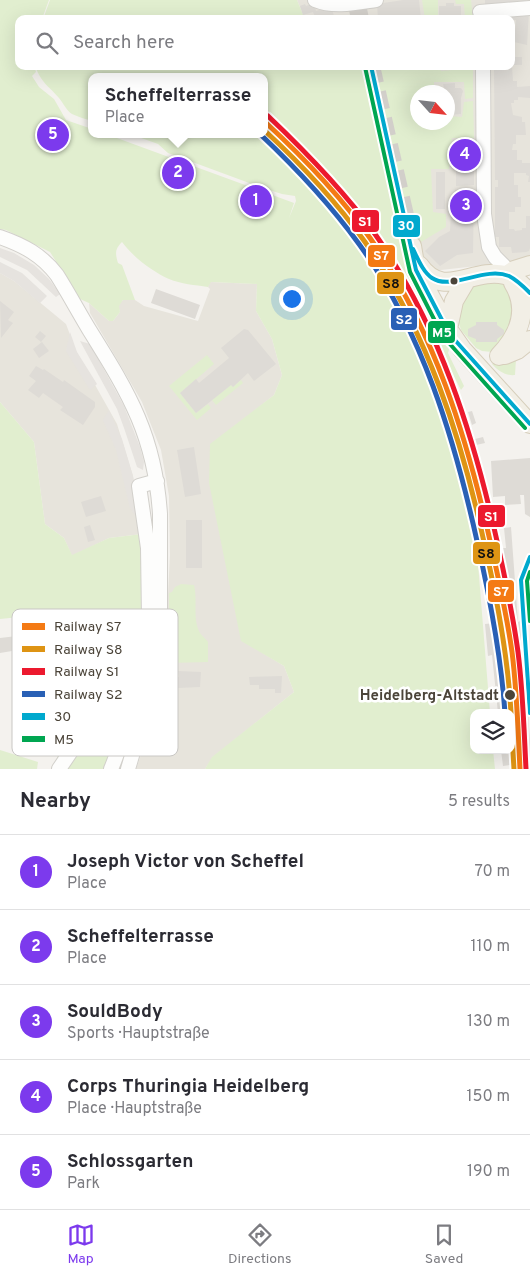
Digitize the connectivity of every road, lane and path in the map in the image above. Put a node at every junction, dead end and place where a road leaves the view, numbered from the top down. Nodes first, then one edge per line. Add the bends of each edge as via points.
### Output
1 (315, 0) edge
2 (376, 0) edge
3 (530, 8) edge
4 (480, 10) edge
5 (483, 70) edge
6 (0, 237) edge
7 (530, 265) edge
8 (507, 275) junction
9 (467, 279) junction
10 (530, 293) edge
11 (448, 329) junction
12 (530, 340) edge
13 (466, 353) junction
14 (499, 356) junction
15 (530, 424) edge
16 (157, 482) junction
17 (149, 609) edge
18 (160, 609) edge
19 (68, 756) edge
20 (116, 756) edge
21 (132, 756) edge
22 (59, 769) edge
23 (111, 769) edge
24 (128, 769) edge

1 - 2 street via 326,4
3 - 4 street
5 - 8 street via 484,214 491,250
6 - 16 street via 39,256 63,284 132,403 148,442
7 - 8 main road
8 - 9 main road via 485,274
8 - 10 main road
8 - 14 main road via 518,289 524,315 518,334
9 - 11 main road via 454,302
9 - 11 main road via 443,282 432,279 420,265 412,246 416,270
11 - 13 main road
12 - 14 main road via 517,350
13 - 14 main road via 487,358
13 - 15 main road
16 - 17 street via 139,486 148,548
16 - 18 street
19 - 22 street
20 - 23 street
21 - 24 street

